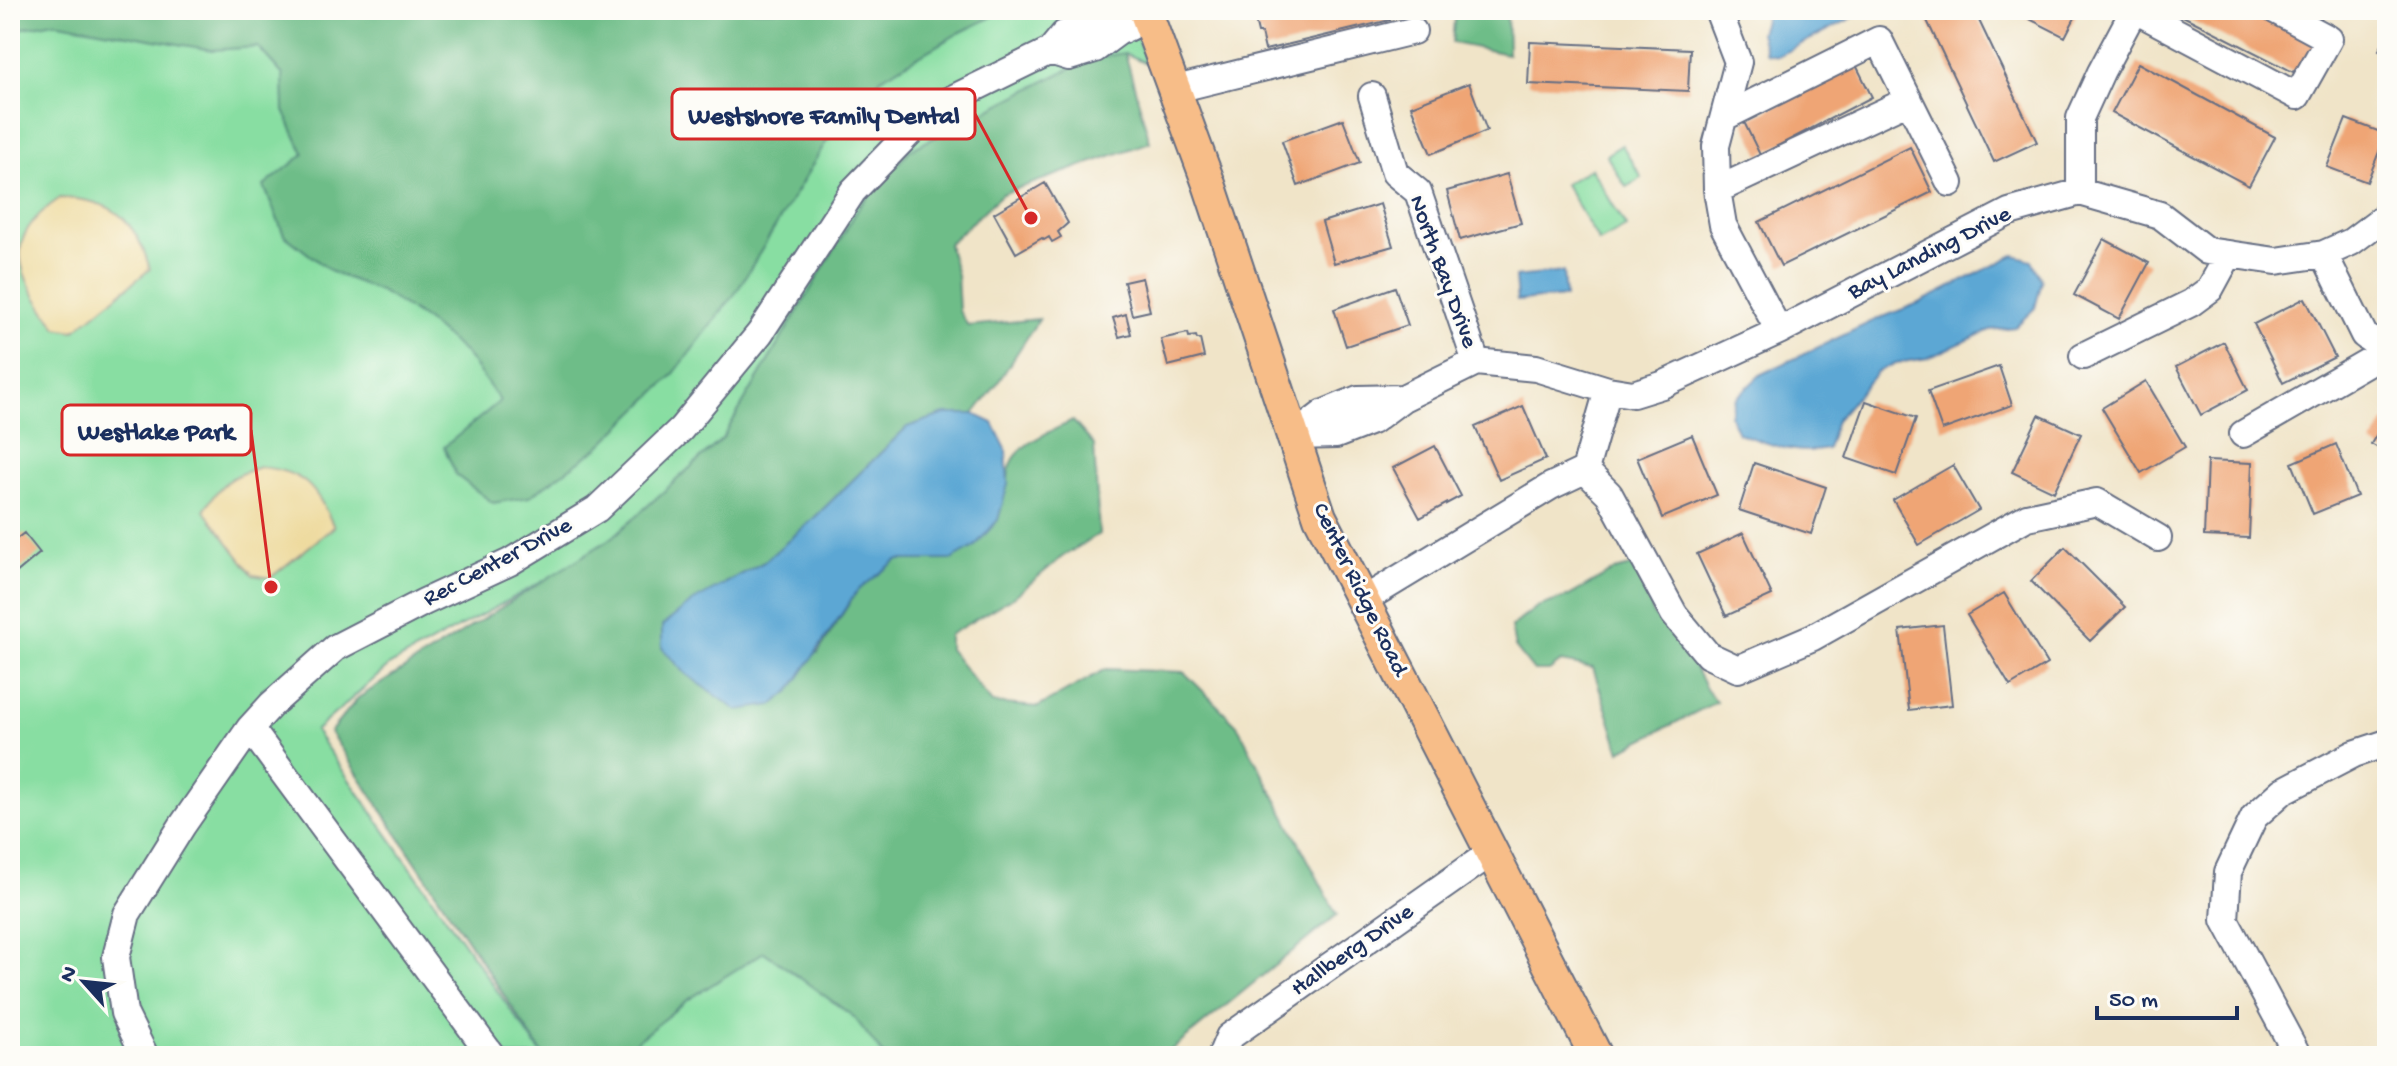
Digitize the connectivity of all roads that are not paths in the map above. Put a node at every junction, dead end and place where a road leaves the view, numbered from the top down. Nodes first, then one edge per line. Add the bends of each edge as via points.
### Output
1 (1718, 10) edge
2 (2134, 10) edge
3 (2275, 10) edge
4 (1147, 15) edge
5 (1413, 31) dead end
6 (1172, 90) junction
7 (1372, 96) dead end
8 (1909, 100) junction
9 (1724, 117) junction
10 (1950, 183) dead end
11 (1717, 190) junction
12 (2080, 192) junction
13 (2387, 215) edge
14 (2229, 254) junction
15 (2324, 254) junction
16 (1779, 331) junction
17 (2386, 352) edge
18 (2083, 356) dead end
19 (1476, 362) junction
20 (1608, 390) junction
21 (2243, 434) dead end
22 (1294, 436) junction
23 (1585, 470) junction
24 (2158, 538) dead end
25 (1362, 601) junction
26 (250, 728) junction
27 (2387, 743) edge
28 (1492, 852) junction
29 (145, 1056) edge
30 (492, 1056) edge
31 (1221, 1056) edge
32 (1596, 1056) edge
33 (2298, 1056) edge

1 - 9 street via 1738,62
2 - 3 street via 2297,96 2329,39
2 - 12 street via 2080,118
4 - 6 main road, Center Ridge Road
4 - 26 street, Rec Center Drive via 1095,49 1069,57 1050,51 950,100 912,130 853,191 760,333 681,429 597,509 510,562 335,648
5 - 6 street
6 - 22 main road, Center Ridge Road
7 - 19 street, North Bay Drive via 1395,173 1418,192
8 - 9 street via 1879,40
8 - 10 street
8 - 11 street
9 - 11 street via 1716,146
11 - 16 street via 1723,225
12 - 14 street via 2160,215 2207,251
12 - 16 street, Bay Landing Drive via 2009,212
13 - 15 street via 2351,242
14 - 15 street via 2276,261
14 - 18 street via 2210,289 2191,303
15 - 17 street via 2364,335
16 - 20 street, Bay Landing Drive via 1662,385 1633,394
17 - 21 street
19 - 20 street, Bay Landing Drive via 1536,368
19 - 22 street via 1403,398 1358,399 1324,413
20 - 23 street
22 - 25 main road, Center Ridge Road via 1320,517
23 - 24 street via 1609,494 1674,614 1708,655 1738,669 1813,637 2027,517 2097,502
23 - 25 street
25 - 28 main road, Center Ridge Road
26 - 29 street, Rec Center Drive via 127,914 116,957 124,1013
26 - 30 street
27 - 33 street via 2283,791 2254,817 2228,872 2225,920
28 - 31 street, Hallberg Drive via 1229,1037
28 - 32 main road, Center Ridge Road

